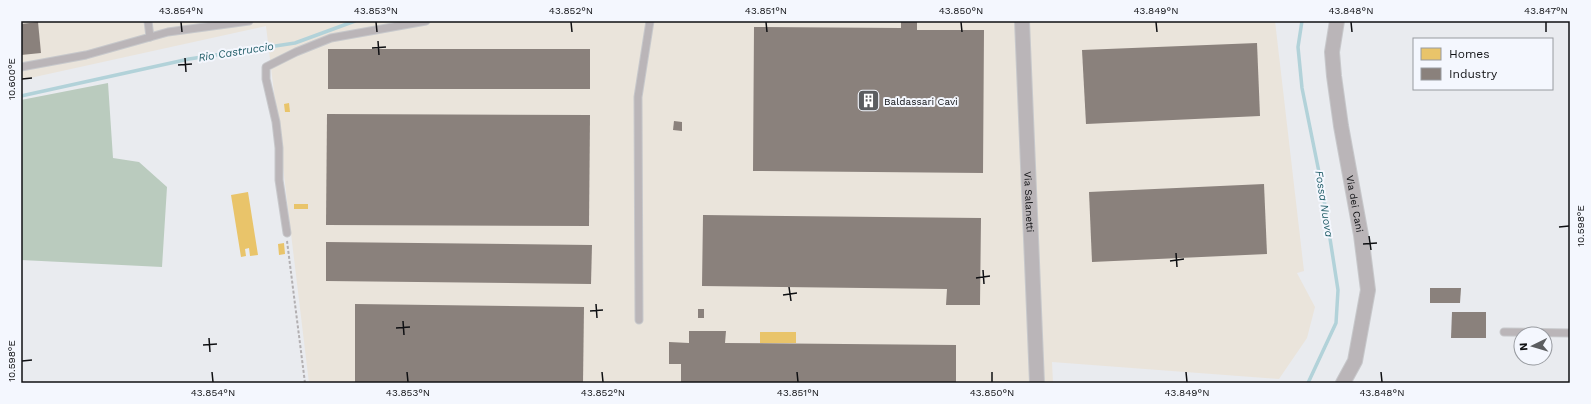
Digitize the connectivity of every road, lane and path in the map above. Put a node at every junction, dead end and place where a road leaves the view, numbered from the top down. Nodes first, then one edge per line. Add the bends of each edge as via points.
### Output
1 (148, 21) edge
2 (249, 21) edge
3 (426, 21) edge
4 (650, 21) edge
5 (1022, 21) edge
6 (1337, 21) edge
7 (150, 37) junction
8 (21, 67) edge
9 (286, 234) joint
10 (639, 320) dead end
11 (1504, 332) dead end
12 (1570, 333) edge
13 (305, 383) edge
14 (1036, 383) edge
15 (1344, 383) edge

1 - 7 lane
2 - 7 lane via 168,32
3 - 9 lane via 331,38 266,67 266,79 276,122 279,180
4 - 10 lane via 638,97
5 - 14 street, Via Salanetti
6 - 15 street, Via dei Cani via 1332,52 1334,76 1368,290 1355,361
7 - 8 lane via 86,55
9 - 13 path
11 - 12 lane

